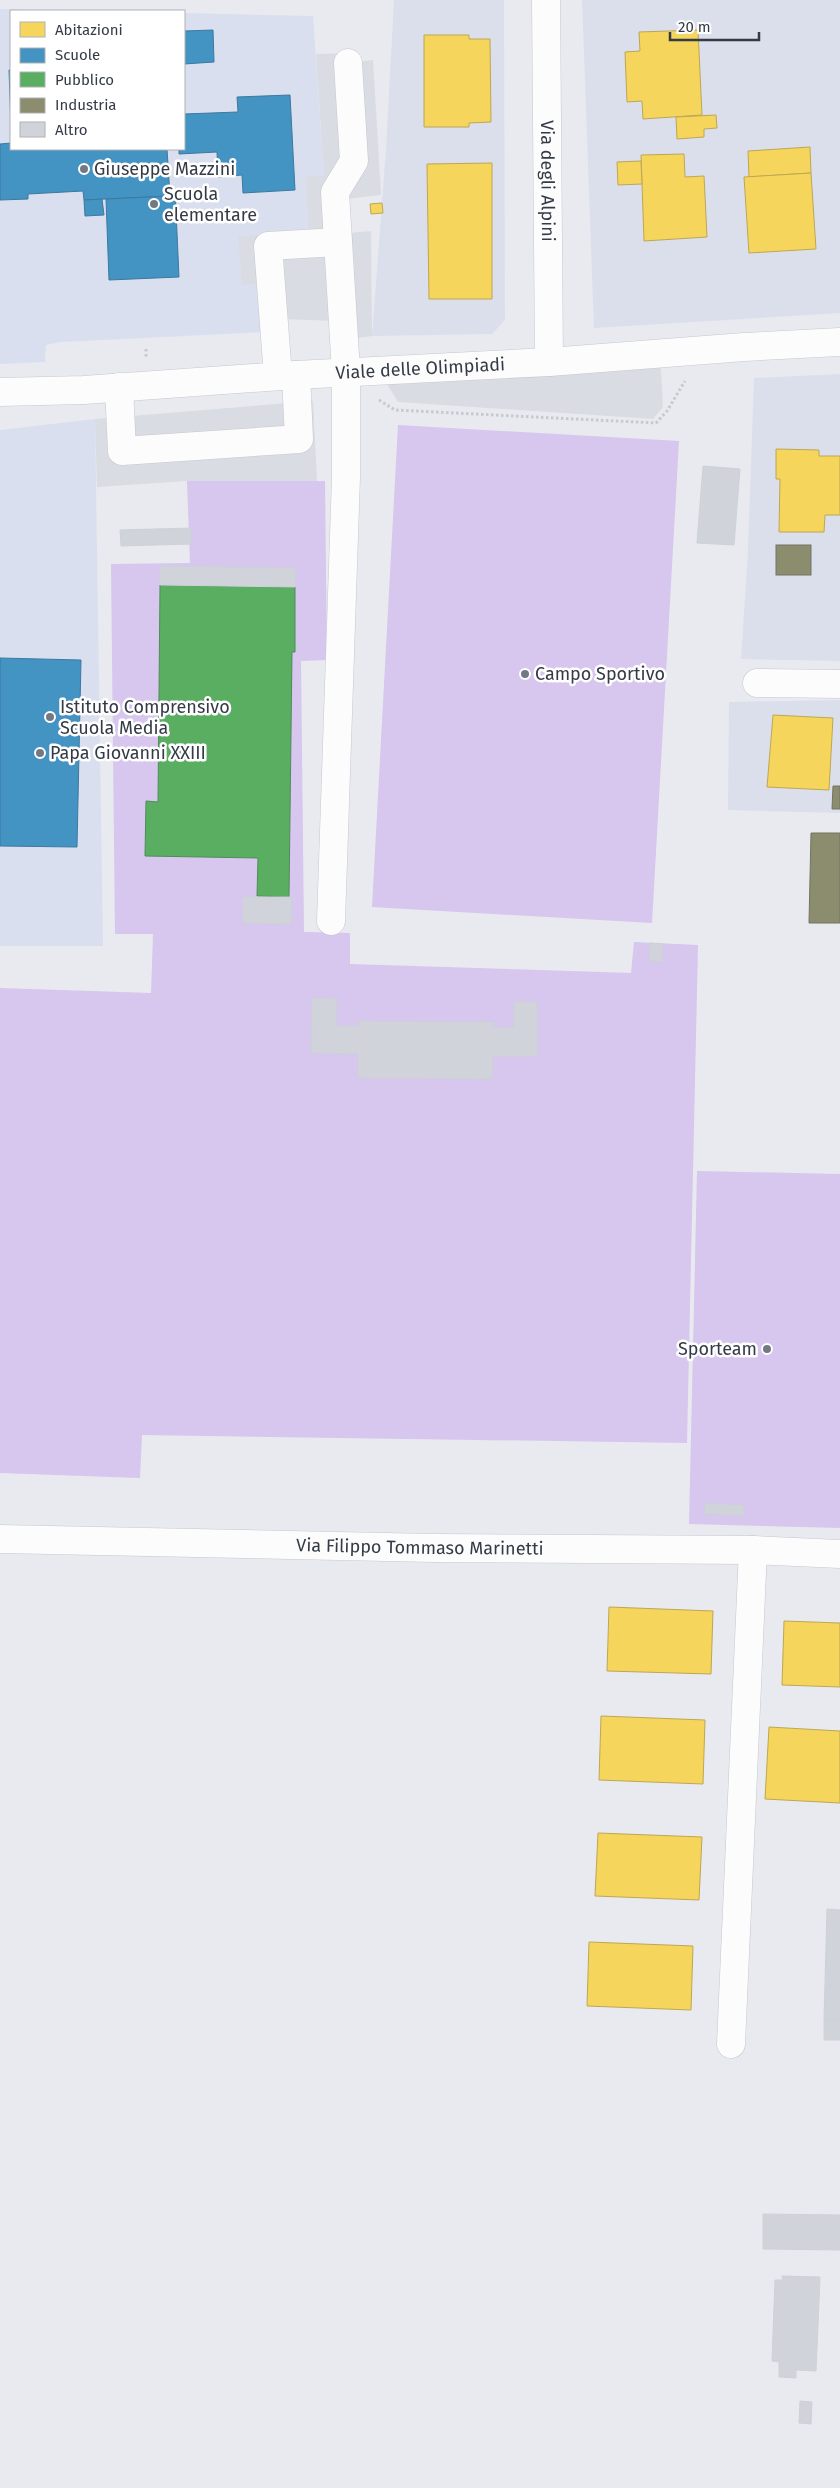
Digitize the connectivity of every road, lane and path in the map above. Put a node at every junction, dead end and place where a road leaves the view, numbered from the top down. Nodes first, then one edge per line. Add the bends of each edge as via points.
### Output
1 (546, 0) edge
2 (348, 63) dead end
3 (338, 242) junction
4 (840, 342) edge
5 (549, 362) junction
6 (346, 372) junction
7 (287, 376) junction
8 (692, 377) dead end
9 (119, 387) junction
10 (0, 392) edge
11 (374, 396) dead end
12 (757, 683) dead end
13 (840, 684) edge
14 (330, 921) dead end
15 (0, 1539) edge
16 (753, 1550) junction
17 (840, 1554) edge
18 (731, 2044) dead end

1 - 5 street, Via degli Alpini
2 - 3 street via 354,161 335,192
3 - 6 street
3 - 7 street via 268,246
4 - 5 street, Viale delle Olimpiadi
5 - 6 street, Viale delle Olimpiadi
6 - 7 street, Viale delle Olimpiadi
6 - 14 street
7 - 9 street, Viale delle Olimpiadi
7 - 9 street via 299,439 122,451
8 - 11 path via 686,379 656,423 395,410
9 - 10 street, Viale delle Olimpiadi
12 - 13 street
15 - 16 street, Via Filippo Tommaso Marinetti via 434,1548
16 - 17 street, Via Filippo Tommaso Marinetti
16 - 18 street

